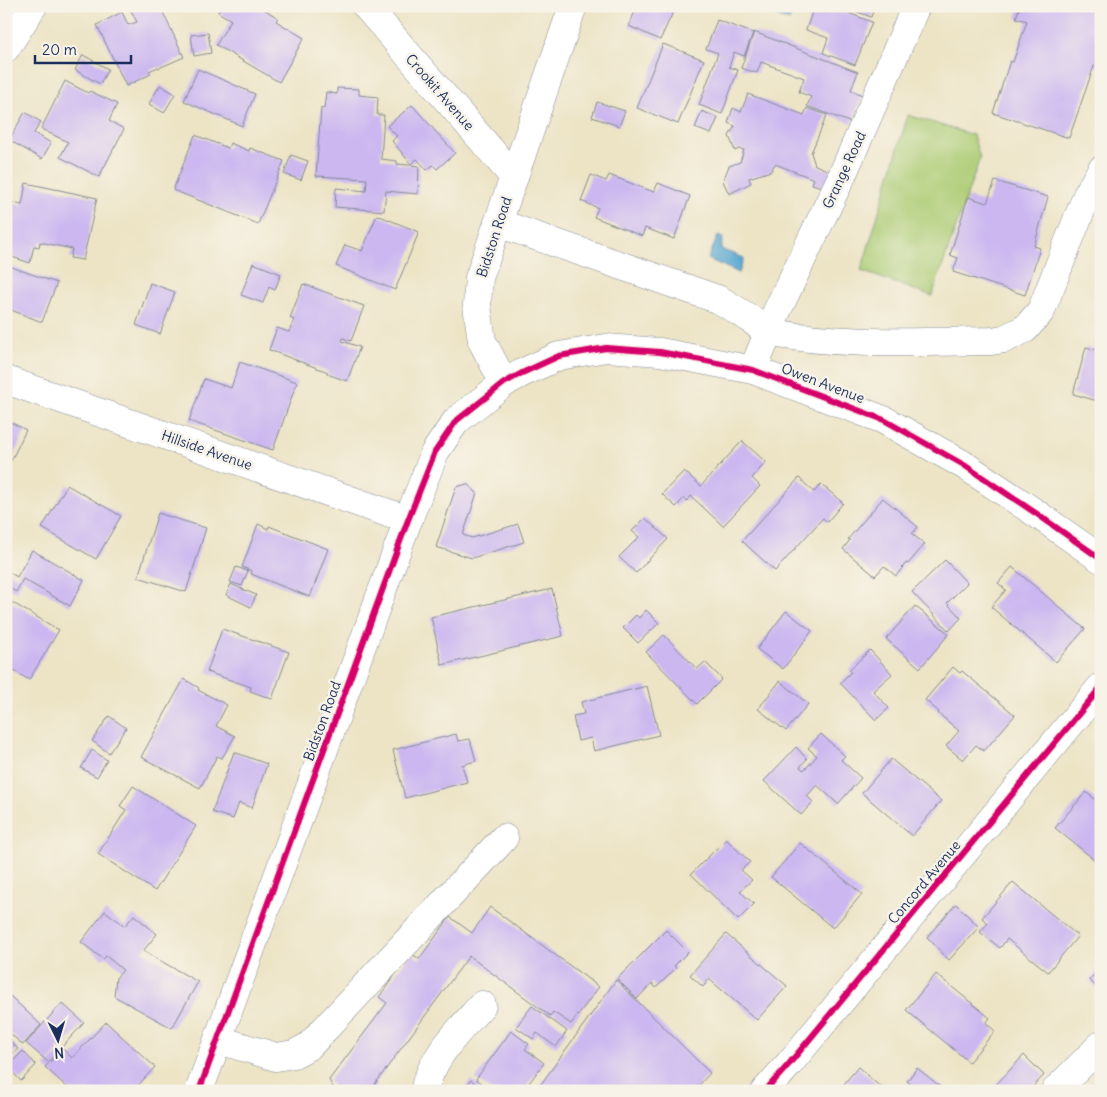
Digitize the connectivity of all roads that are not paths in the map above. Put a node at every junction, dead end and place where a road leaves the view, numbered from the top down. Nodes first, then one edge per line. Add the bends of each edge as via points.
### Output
1 (33, 6) edge
2 (366, 6) edge
3 (573, 6) edge
4 (916, 6) edge
5 (6, 48) edge
6 (1101, 170) edge
7 (514, 177) junction
8 (498, 223) junction
9 (767, 332) junction
10 (753, 370) junction
11 (6, 380) edge
12 (504, 383) junction
13 (408, 520) junction
14 (1101, 559) edge
15 (1101, 688) edge
16 (504, 838) dead end
17 (482, 1005) dead end
18 (219, 1040) junction
19 (1101, 1045) edge
20 (199, 1091) edge
21 (424, 1091) edge
22 (765, 1091) edge
23 (1055, 1091) edge

1 - 5 street
2 - 7 street, Crookit Avenue
3 - 7 street, Bidston Road
4 - 9 street, Grange Road via 842,178
6 - 9 street via 1087,195 1041,311 1024,330 1014,335 991,342 892,342 801,338
7 - 8 street, Bidston Road
8 - 9 street via 720,300
8 - 12 street, Bidston Road via 479,278 477,305 482,341
9 - 10 street
10 - 12 street, Owen Avenue via 660,352 606,348 559,356
10 - 14 street, Owen Avenue via 884,420 964,465
11 - 13 street, Hillside Avenue
12 - 13 street, Bidston Road via 456,422 440,444
13 - 18 street, Bidston Road
15 - 22 street, Concord Avenue
16 - 18 street via 309,1046 294,1054 276,1057
17 - 21 street via 440,1054
18 - 20 street, Bidston Road
19 - 23 street

